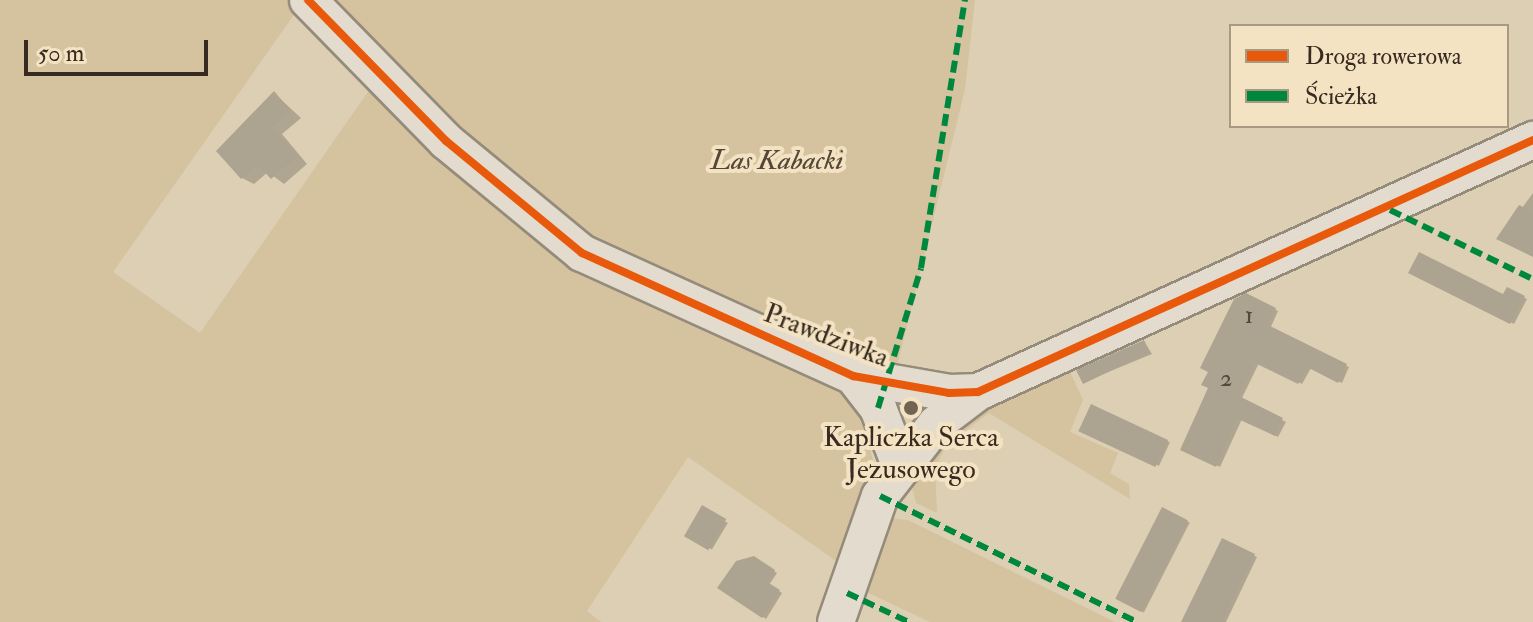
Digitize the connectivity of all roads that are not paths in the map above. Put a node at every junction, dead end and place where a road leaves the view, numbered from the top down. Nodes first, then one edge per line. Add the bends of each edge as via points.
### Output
1 (308, 0) edge
2 (1533, 140) edge
3 (853, 376) junction
4 (978, 392) junction
5 (900, 465) junction
6 (836, 622) edge

1 - 3 street, Prawdziwka via 446,141 582,253
2 - 4 street
3 - 4 street, Prawdziwka
3 - 5 street via 878,408
4 - 5 street
5 - 6 street via 880,496

